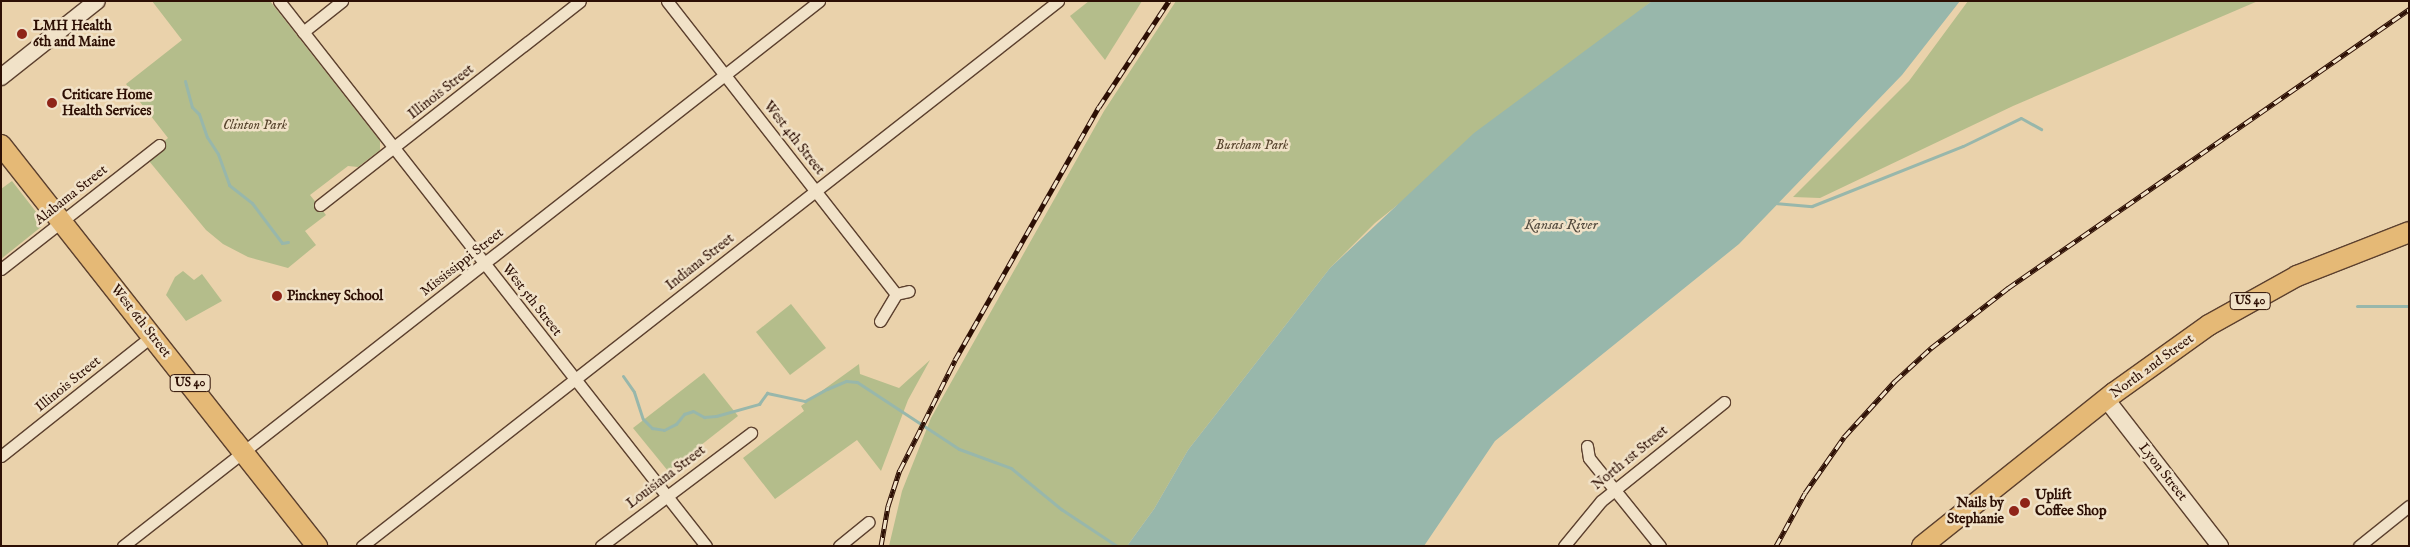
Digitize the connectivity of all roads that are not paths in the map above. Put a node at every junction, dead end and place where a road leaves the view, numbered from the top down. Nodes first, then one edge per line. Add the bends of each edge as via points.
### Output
1 (96, 1) edge
2 (279, 1) edge
3 (342, 1) edge
4 (580, 1) edge
5 (667, 1) edge
6 (819, 1) edge
7 (1058, 1) edge
8 (303, 32) junction
9 (725, 75) junction
10 (1, 77) edge
11 (1, 145) edge
12 (159, 146) dead end
13 (394, 148) junction
14 (815, 190) junction
15 (320, 205) dead end
16 (63, 221) junction
17 (2409, 232) edge
18 (484, 263) junction
19 (1, 269) edge
20 (909, 290) dead end
21 (896, 294) junction
22 (880, 321) dead end
23 (152, 336) junction
24 (575, 380) junction
25 (2106, 399) junction
26 (1724, 402) dead end
27 (751, 433) dead end
28 (1586, 446) dead end
29 (243, 452) junction
30 (1, 456) edge
31 (1614, 490) junction
32 (666, 495) junction
33 (2409, 506) edge
34 (869, 522) dead end
35 (2365, 544) edge
36 (123, 546) edge
37 (316, 546) edge
38 (362, 546) edge
39 (601, 546) edge
40 (706, 546) edge
41 (839, 546) edge
42 (1564, 546) edge
43 (1660, 546) edge
44 (1922, 546) edge
45 (2220, 546) edge

1 - 10 street
2 - 8 street, West 5th Street
3 - 8 street
4 - 13 street, Illinois Street
5 - 9 street, West 4th Street
6 - 9 street, Mississippi Street
7 - 14 street, Indiana Street
8 - 13 street, West 5th Street
9 - 14 street, West 4th Street
9 - 18 street, Mississippi Street
11 - 16 highway, West 6th Street / US 40
12 - 16 street, Alabama Street
13 - 15 street, Illinois Street
13 - 18 street, West 5th Street
14 - 21 street, West 4th Street
14 - 24 street, Indiana Street
16 - 19 street, Alabama Street
16 - 23 highway, West 6th Street / US 40
17 - 25 highway, North 2nd Street / US 40 via 2335,259 2271,289 2190,337
18 - 24 street, West 5th Street
18 - 29 street, Mississippi Street
20 - 21 street
21 - 22 street
23 - 29 highway, West 6th Street / US 40
23 - 30 street, Illinois Street
24 - 32 street, West 5th Street
24 - 38 street, Indiana Street
25 - 44 highway, North 2nd Street / US 40
25 - 45 street, Lyon Street
26 - 31 street, North 1st Street
27 - 32 street, Louisiana Street
28 - 31 street via 1589,458
29 - 36 street, Mississippi Street
29 - 37 highway, West 6th Street / US 40
31 - 42 street, North 1st Street via 1586,515
31 - 43 street
32 - 39 street, Louisiana Street
32 - 40 street, West 5th Street
33 - 35 street
34 - 41 street

